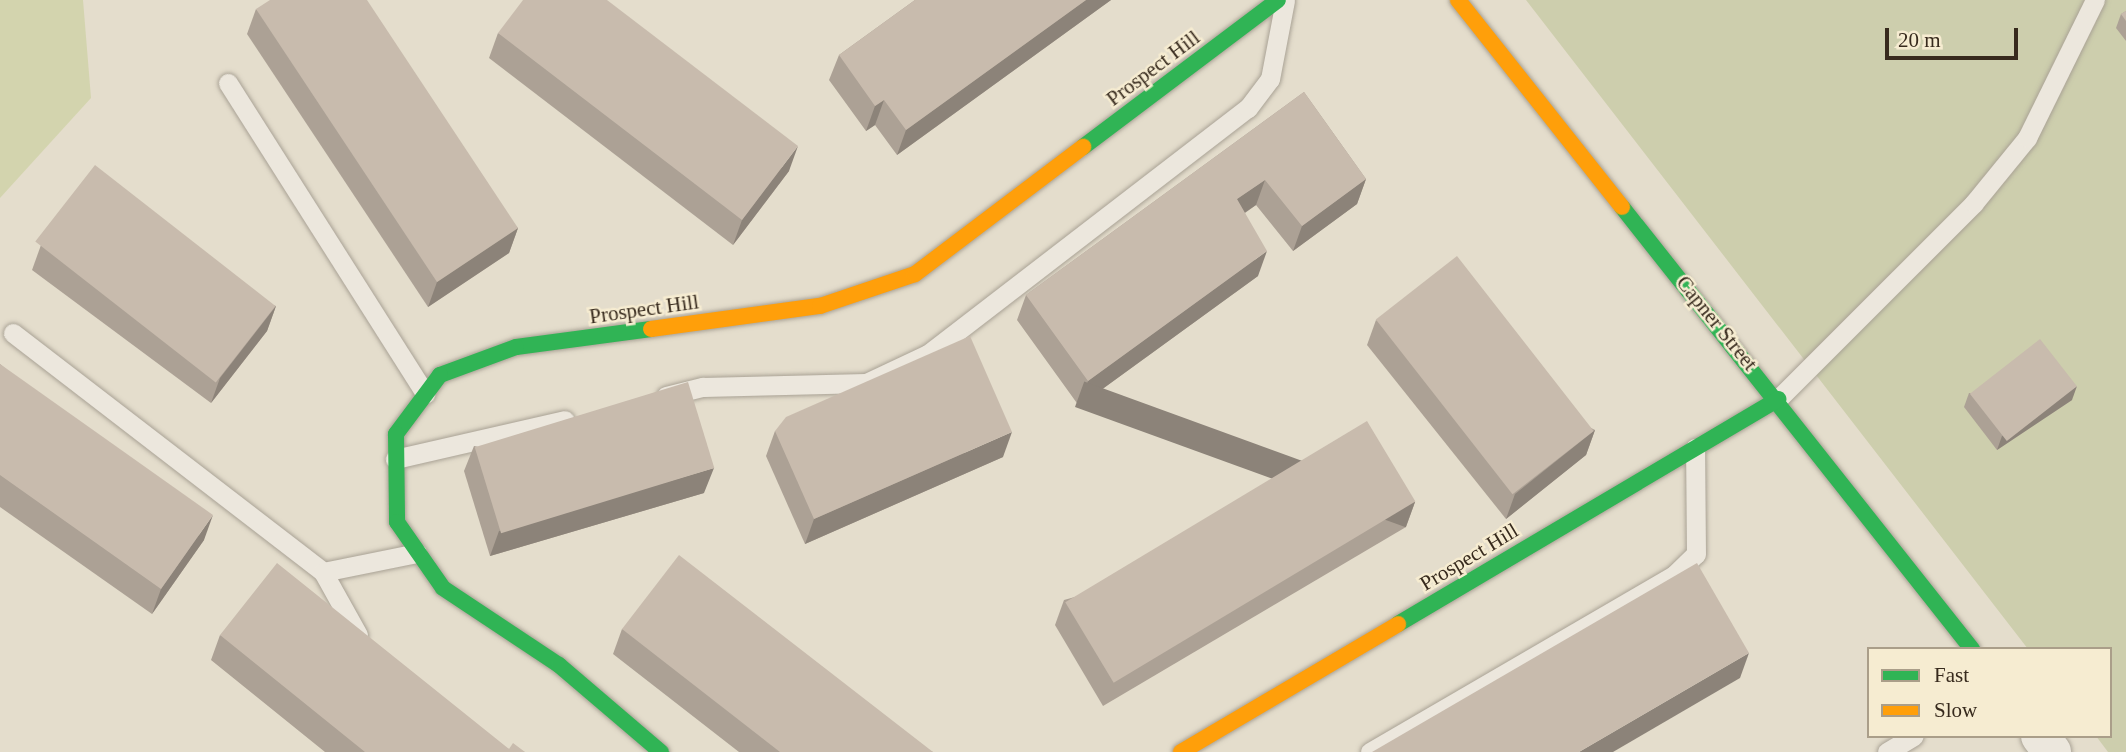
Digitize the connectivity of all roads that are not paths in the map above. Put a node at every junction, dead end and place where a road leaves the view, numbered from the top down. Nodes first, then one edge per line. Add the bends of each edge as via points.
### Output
1 (1278, 0) edge
2 (1285, 0) edge
3 (1458, 0) edge
4 (2095, 0) edge
5 (228, 83) dead end
6 (13, 333) dead end
7 (425, 394) junction
8 (1778, 399) junction
9 (649, 401) edge
10 (582, 417) edge
11 (1695, 448) junction
12 (396, 459) junction
13 (417, 553) junction
14 (323, 572) junction
15 (1970, 647) edge
16 (374, 654) edge
17 (1911, 738) edge
18 (661, 752) edge
19 (1181, 752) edge
20 (1370, 752) edge
21 (1887, 752) edge

1 - 7 street, Prospect Hill via 915,274 820,306 516,347 440,374
2 - 9 lane via 1270,79 1248,108 928,354 866,383 703,387
3 - 8 street, Capner Street
4 - 8 lane via 2027,138 1974,202
5 - 7 lane
6 - 14 lane
7 - 12 street, Prospect Hill via 396,434
8 - 11 street, Prospect Hill
8 - 15 street, Capner Street
10 - 12 lane
11 - 19 street, Prospect Hill
11 - 20 lane via 1696,554 1674,575
12 - 13 street, Prospect Hill via 397,522
13 - 14 lane
13 - 18 street, Prospect Hill via 443,588 559,666
14 - 16 lane via 345,619
17 - 21 lane

